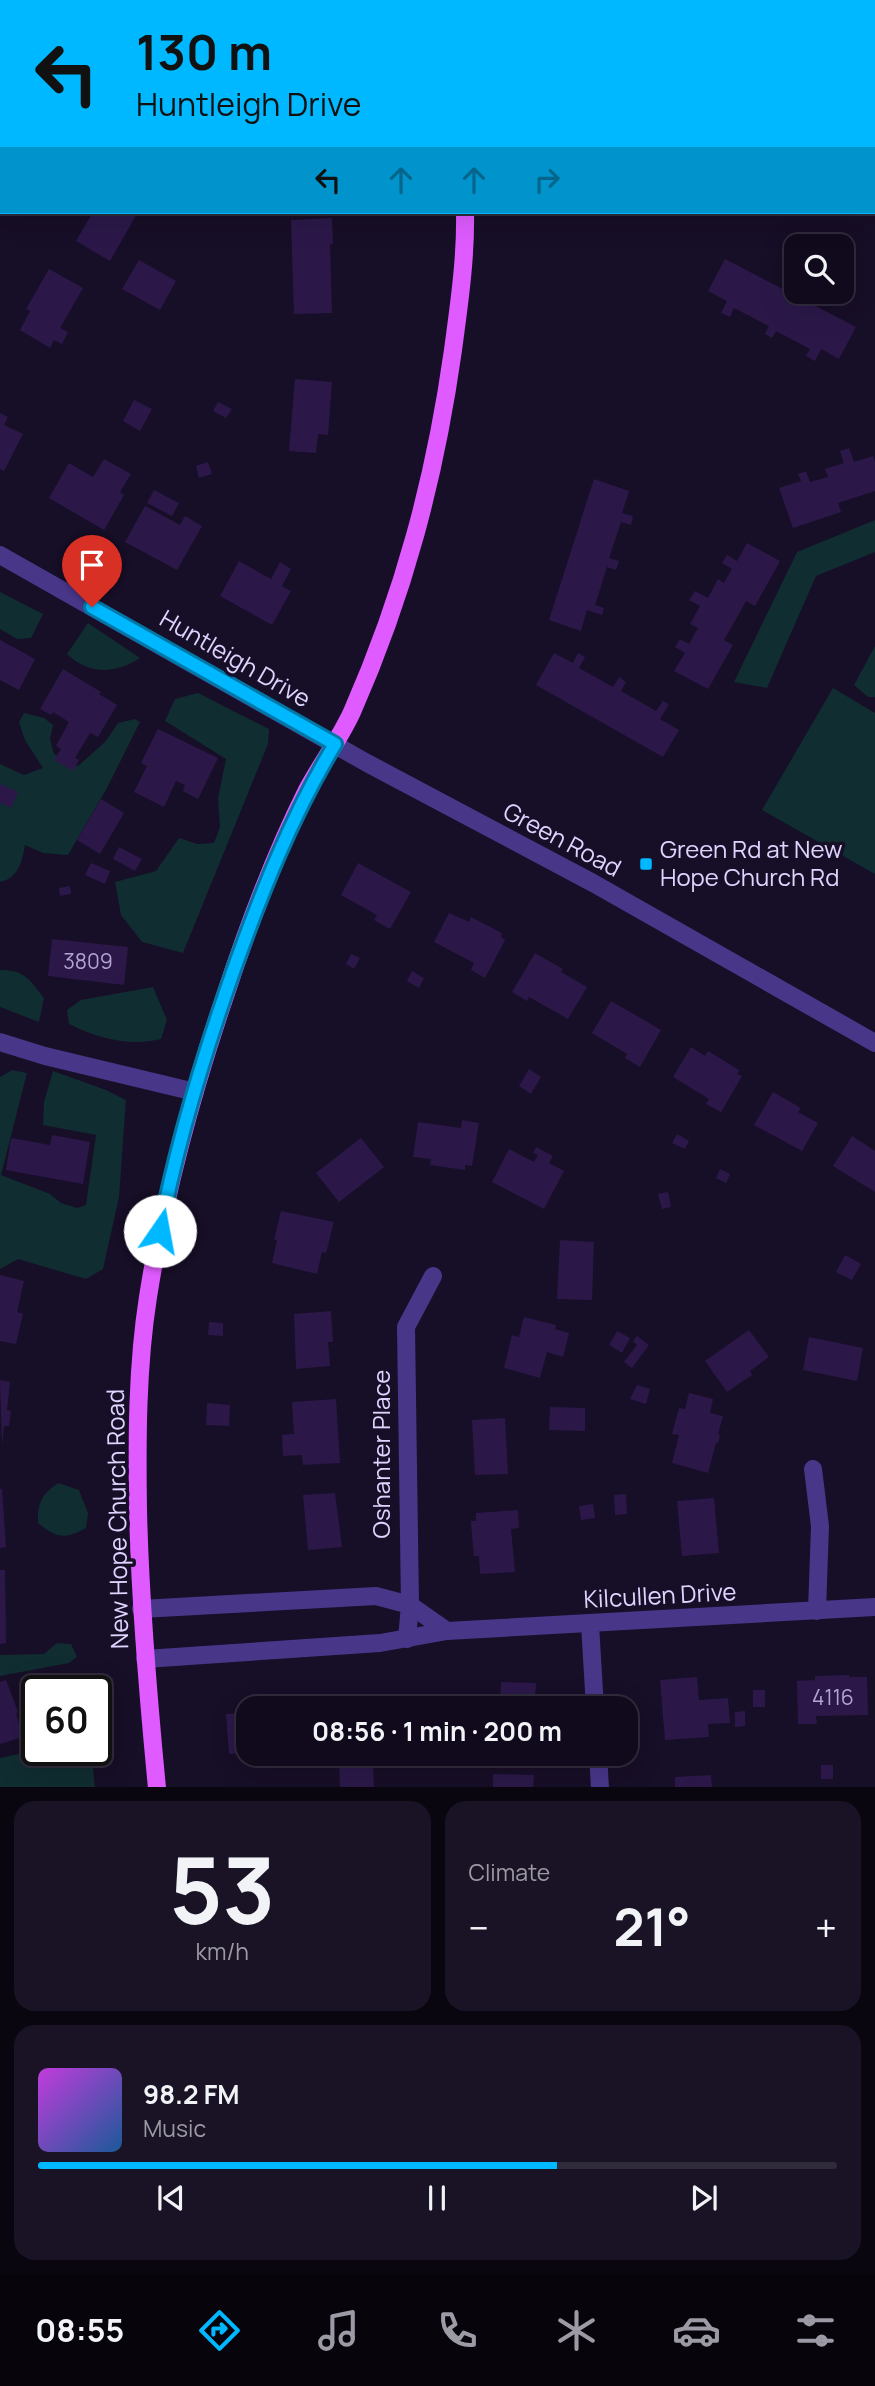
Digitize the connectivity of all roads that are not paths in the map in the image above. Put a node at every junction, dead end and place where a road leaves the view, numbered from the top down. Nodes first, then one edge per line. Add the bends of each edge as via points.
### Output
1 (465, 214) edge
2 (0, 555) edge
3 (335, 744) junction
4 (0, 1042) edge
5 (875, 1043) edge
6 (195, 1092) junction
7 (433, 1276) dead end
8 (813, 1469) dead end
9 (410, 1605) junction
10 (875, 1607) edge
11 (141, 1609) junction
12 (817, 1611) junction
13 (590, 1624) junction
14 (447, 1631) junction
15 (407, 1639) junction
16 (145, 1659) junction
17 (594, 1696) edge
18 (599, 1766) edge
19 (157, 1787) edge
20 (600, 1787) edge

1 - 3 main road, New Hope Church Road via 450,373 422,515 383,636
2 - 3 street, Huntleigh Drive
3 - 5 street, Green Road
3 - 6 main road, New Hope Church Road via 277,857 225,994
4 - 6 street
6 - 11 main road, New Hope Church Road via 165,1209 144,1334 137,1435
7 - 9 street, Oshanter Place via 406,1327
8 - 12 street via 820,1526
9 - 11 street via 376,1597
9 - 14 street
9 - 15 street, Oshanter Place
10 - 12 street, Kilcullen Drive
11 - 16 main road, New Hope Church Road
12 - 13 street, Kilcullen Drive
13 - 14 street, Kilcullen Drive
13 - 17 street
14 - 15 street, Kilcullen Drive
15 - 16 street, Kilcullen Drive
16 - 19 main road, New Hope Church Road
18 - 20 street

